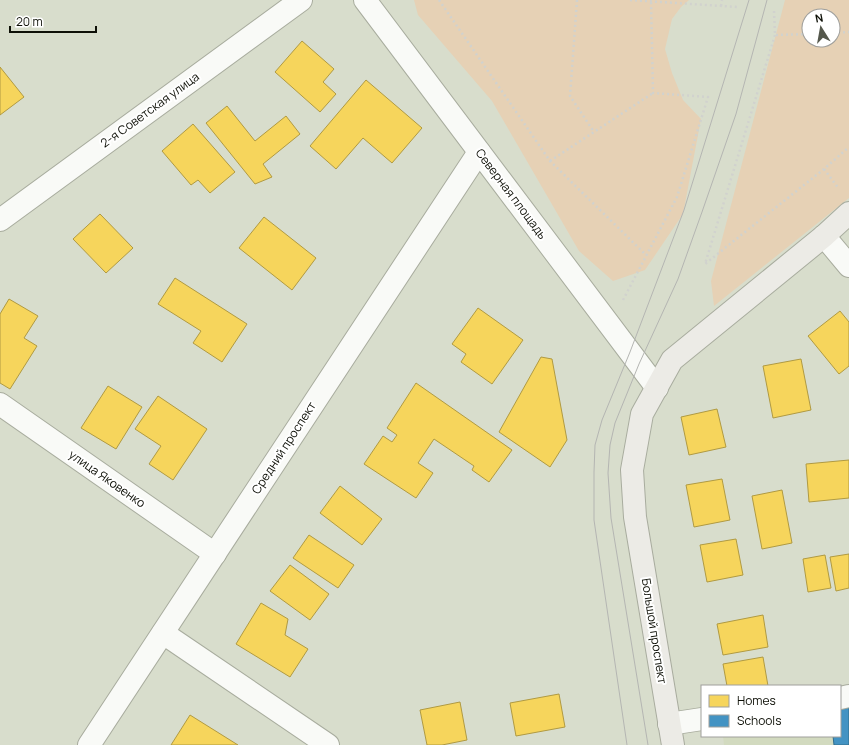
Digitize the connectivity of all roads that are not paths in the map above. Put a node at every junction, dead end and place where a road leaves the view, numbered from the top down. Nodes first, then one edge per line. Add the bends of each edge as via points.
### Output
1 (301, 0) edge
2 (365, 0) edge
3 (479, 152) junction
4 (2, 212) edge
5 (849, 214) edge
6 (824, 236) junction
7 (849, 266) edge
8 (657, 388) junction
9 (0, 404) edge
10 (215, 554) junction
11 (163, 633) junction
12 (701, 719) edge
13 (669, 724) junction
14 (89, 745) edge
15 (328, 745) edge
16 (673, 745) edge

1 - 4 street, 2-я Советская улица
2 - 3 street, Северная площадь
3 - 8 street, Северная площадь
3 - 10 street, Средний проспект
5 - 6 main road
6 - 7 street
6 - 8 main road via 672,360
8 - 13 main road, Большой проспект via 642,414 632,470 635,517
9 - 10 street, улица Яковенко
10 - 11 street, Средний проспект
11 - 14 street, Средний проспект
11 - 15 street
12 - 13 street
13 - 16 main road, Большой проспект

